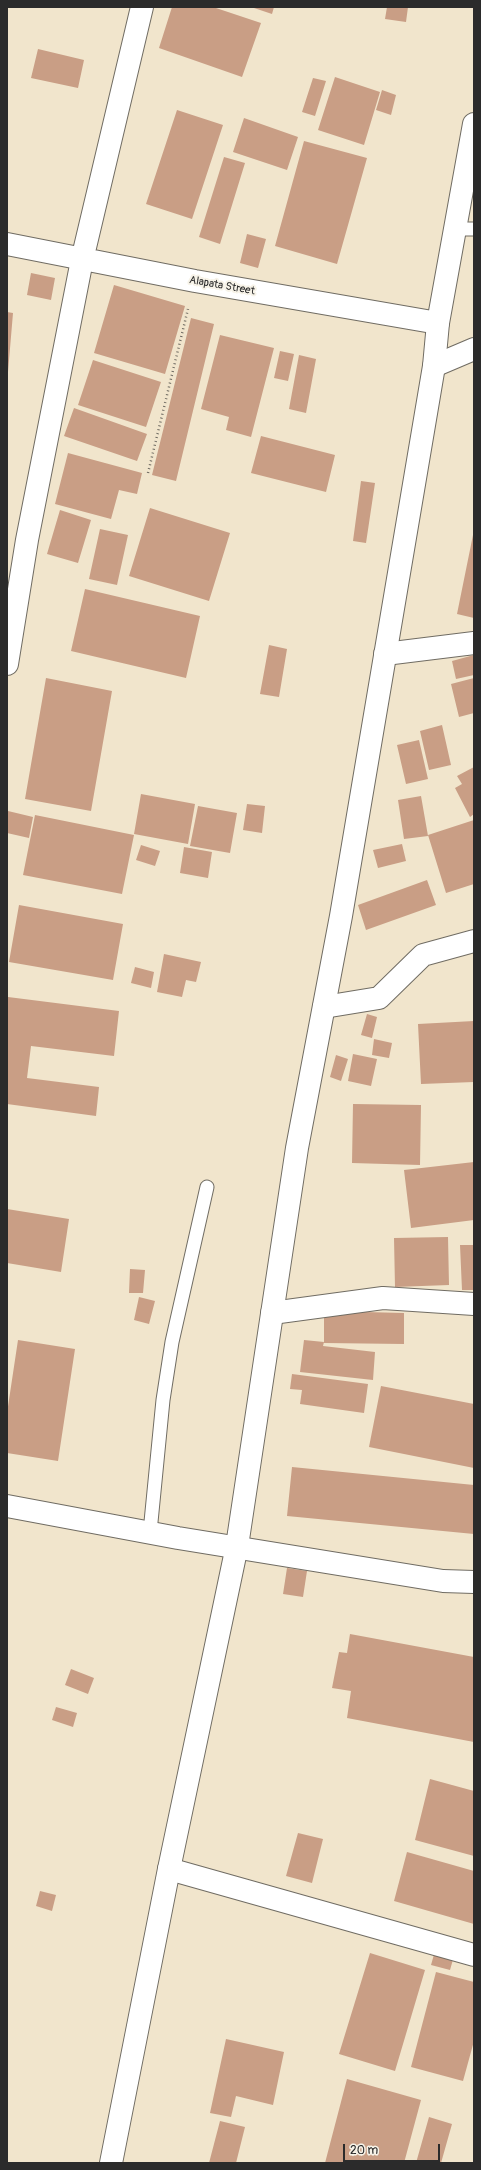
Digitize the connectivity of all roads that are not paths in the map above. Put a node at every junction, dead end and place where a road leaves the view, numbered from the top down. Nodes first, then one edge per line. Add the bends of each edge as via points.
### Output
1 (142, 7) edge
2 (474, 124) edge
3 (464, 229) edge
4 (7, 244) edge
5 (82, 260) junction
6 (438, 323) junction
7 (474, 349) edge
8 (434, 366) junction
9 (474, 643) edge
10 (385, 654) junction
11 (7, 664) edge
12 (474, 941) edge
13 (324, 1007) junction
14 (207, 1187) dead end
15 (474, 1304) edge
16 (272, 1313) junction
17 (7, 1506) edge
18 (150, 1532) junction
19 (237, 1546) junction
20 (474, 1582) edge
21 (169, 1869) junction
22 (474, 1955) edge
23 (111, 2163) edge

1 - 5 street
2 - 3 street
3 - 6 street
4 - 5 street, Alapata Street
5 - 6 street, Alapata Street
5 - 11 street via 27,540
6 - 8 street
7 - 8 street
8 - 10 street
9 - 10 street
10 - 13 street
12 - 13 street via 423,955 379,998
13 - 16 street via 297,1148
14 - 18 lane via 172,1342 163,1400
15 - 16 street via 383,1298
16 - 19 street
17 - 18 street
18 - 19 street
19 - 20 street via 443,1580
19 - 21 street
21 - 22 street
21 - 23 street

